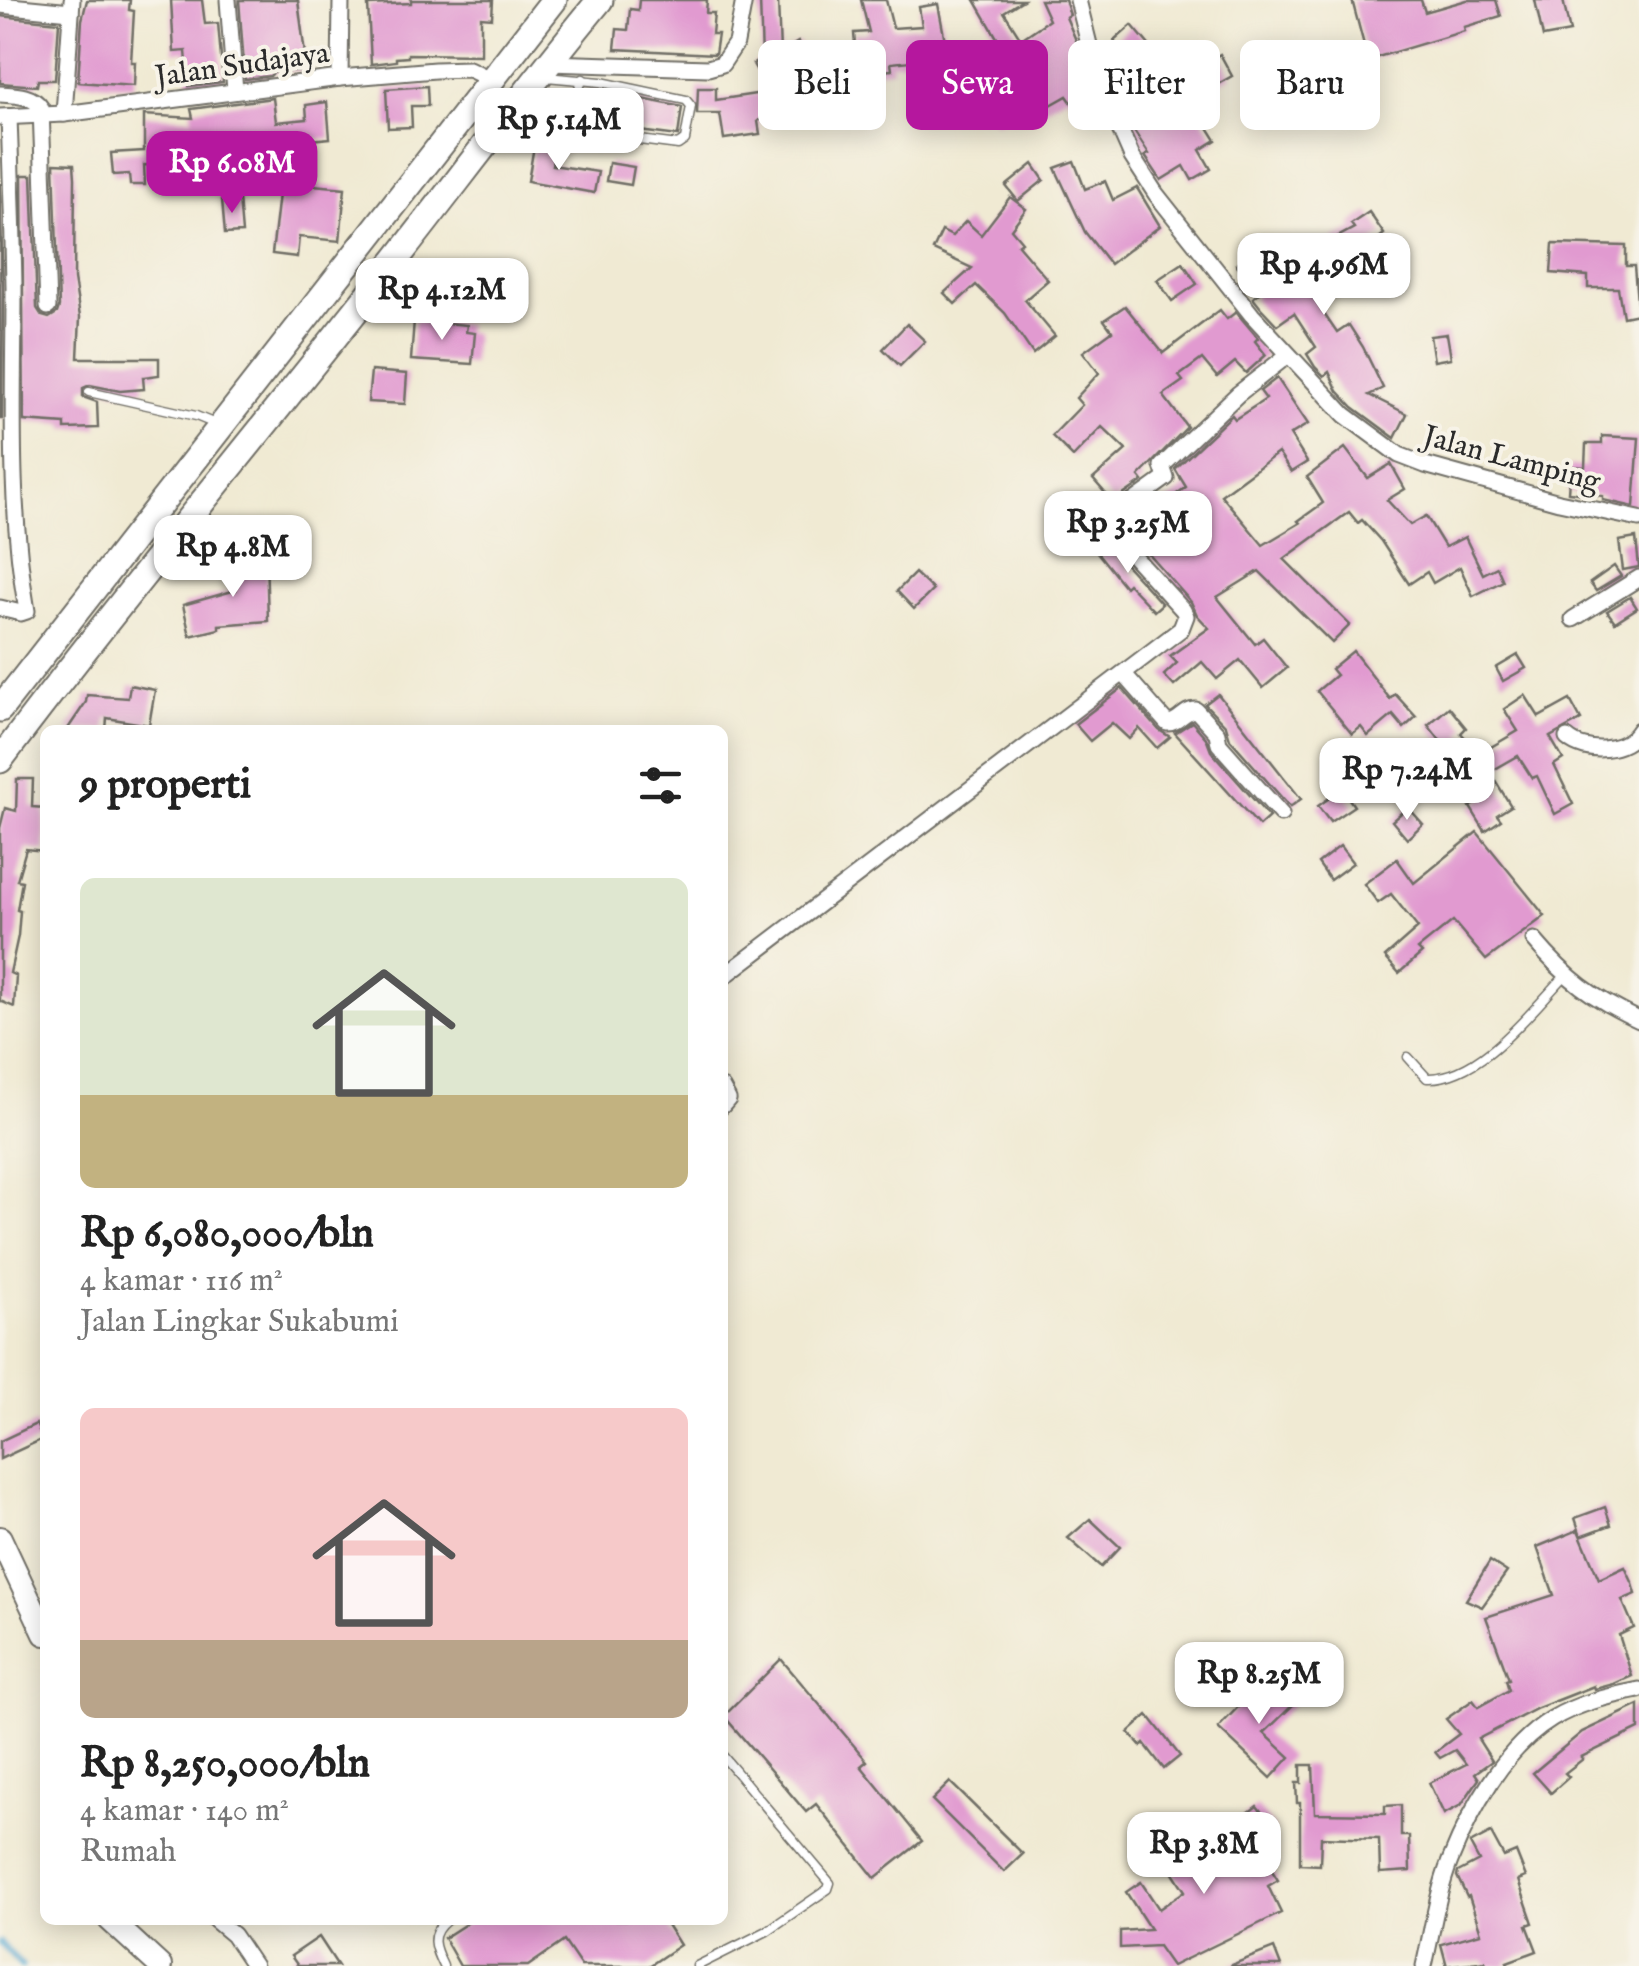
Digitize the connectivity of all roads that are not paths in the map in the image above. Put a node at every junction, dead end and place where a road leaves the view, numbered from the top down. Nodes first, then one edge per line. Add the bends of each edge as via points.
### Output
1 (228, 0) edge
2 (341, 0) edge
3 (554, 0) edge
4 (600, 0) edge
5 (744, 0) edge
6 (1078, 0) edge
7 (0, 6) edge
8 (72, 6) edge
9 (1087, 40) edge
10 (542, 70) junction
11 (586, 72) junction
12 (340, 78) junction
13 (490, 79) junction
14 (234, 91) junction
15 (0, 94) edge
16 (64, 114) junction
17 (42, 116) junction
18 (4, 117) edge
19 (502, 122) junction
20 (560, 129) junction
21 (1120, 130) edge
22 (48, 307) dead end
23 (311, 309) junction
24 (341, 330) junction
25 (1288, 355) junction
26 (89, 392) dead end
27 (222, 427) junction
28 (1639, 520) edge
29 (1639, 578) edge
30 (0, 608) edge
31 (1573, 620) dead end
32 (1124, 674) junction
33 (0, 709) edge
34 (1639, 730) edge
35 (1567, 738) dead end
36 (0, 760) edge
37 (1280, 814) dead end
38 (1534, 940) dead end
39 (728, 973) edge
40 (1566, 976) junction
41 (1639, 1020) edge
42 (1408, 1058) dead end
43 (0, 1538) edge
44 (40, 1623) edge
45 (1639, 1690) edge
46 (728, 1762) edge
47 (115, 1925) edge
48 (221, 1925) edge
49 (441, 1925) edge
50 (160, 1966) edge
51 (254, 1966) edge
52 (443, 1966) edge
53 (697, 1966) edge
54 (1424, 1966) edge

1 - 14 street
2 - 12 street
3 - 13 main road
4 - 10 main road
5 - 11 street via 736,44 722,64
6 - 9 street, Jalan Lamping
7 - 8 street
8 - 16 street
10 - 11 street
10 - 19 main road
11 - 20 lane
11 - 20 lane via 686,100 691,106 685,140 680,146
12 - 13 street, Jalan Sudajaya via 469,69
12 - 14 street, Jalan Sudajaya
13 - 23 main road
14 - 16 street, Jalan Sudajaya
15 - 17 street via 36,101
16 - 17 street, Jalan Sudajaya
17 - 18 street, Jalan Sudajaya
17 - 22 street
18 - 30 street via 14,287 12,487 26,611
19 - 20 lane
19 - 24 main road
21 - 25 street, Jalan Lamping via 1156,194
23 - 24 main road
23 - 27 main road
24 - 36 main road
25 - 28 street, Jalan Lamping via 1345,415 1399,456
25 - 32 street via 1162,466 1166,478 1108,520 1186,616 1181,629
26 - 27 lane
27 - 33 main road
29 - 31 street
32 - 37 street via 1167,724 1196,710
32 - 39 street
34 - 35 street via 1626,743 1591,749
38 - 40 street
40 - 41 street
40 - 42 lane via 1497,1047 1458,1073 1427,1078
43 - 44 main road
45 - 54 street via 1554,1718 1501,1769 1450,1860
46 - 53 lane via 830,1882 766,1931
47 - 50 main road
48 - 51 street
49 - 52 lane via 434,1937

